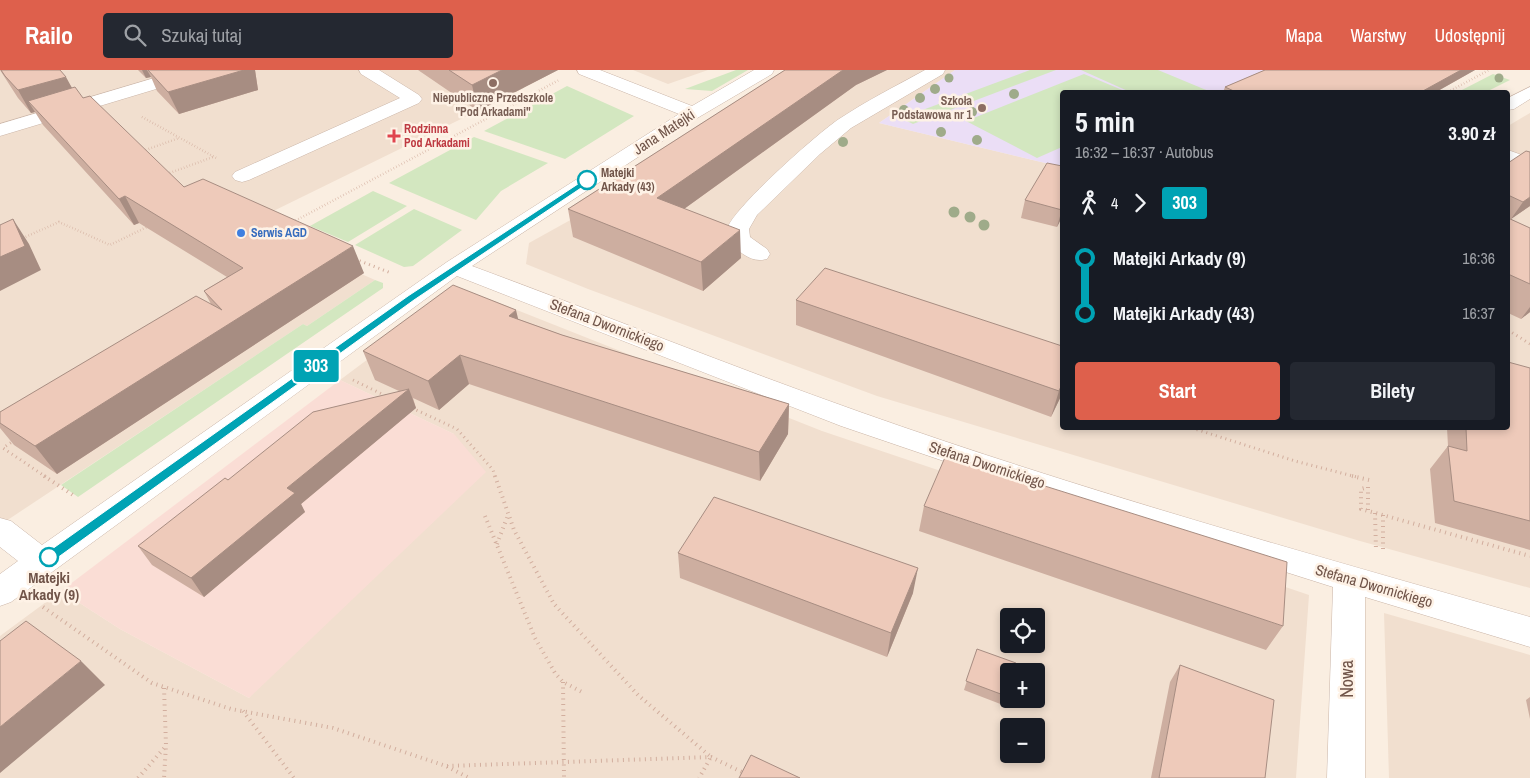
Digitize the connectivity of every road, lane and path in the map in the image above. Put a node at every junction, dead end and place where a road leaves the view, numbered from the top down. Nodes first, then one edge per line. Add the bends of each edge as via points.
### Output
1 (200, 70) edge
2 (367, 70) edge
3 (585, 70) edge
4 (766, 70) edge
5 (937, 70) edge
6 (1489, 70) edge
7 (560, 80) dead end
8 (1452, 90) edge
9 (1530, 92) edge
10 (1510, 104) edge
11 (693, 113) junction
12 (137, 114) dead end
13 (0, 130) edge
14 (180, 138) junction
15 (142, 151) edge
16 (213, 157) junction
17 (1510, 157) edge
18 (1530, 165) edge
19 (166, 174) edge
20 (242, 176) joint
21 (291, 223) edge
22 (153, 224) edge
23 (17, 241) edge
24 (759, 254) dead end
25 (348, 256) edge
26 (455, 267) junction
27 (399, 276) dead end
28 (1510, 331) edge
29 (1530, 344) edge
30 (347, 377) dead end
31 (387, 397) edge
32 (405, 405) dead end
33 (1198, 430) edge
34 (20, 437) edge
35 (1369, 480) dead end
36 (79, 499) dead end
37 (1368, 510) junction
38 (1375, 513) junction
39 (508, 514) junction
40 (1383, 515) junction
41 (485, 516) dead end
42 (0, 530) edge
43 (497, 545) junction
44 (1376, 556) dead end
45 (1530, 556) edge
46 (1384, 558) dead end
47 (42, 562) junction
48 (1349, 580) junction
49 (0, 592) edge
50 (38, 604) dead end
51 (1530, 632) edge
52 (563, 682) junction
53 (164, 688) junction
54 (584, 693) dead end
55 (243, 711) junction
56 (166, 745) junction
57 (711, 757) junction
58 (565, 761) junction
59 (446, 766) junction
60 (746, 774) edge
61 (138, 778) edge
62 (164, 778) edge
63 (294, 778) edge
64 (469, 778) edge
65 (564, 778) edge
66 (699, 778) edge
67 (1346, 778) edge

1 - 13 street
2 - 20 street via 413,99
3 - 11 street
4 - 11 street, Jana Matejki
5 - 24 street via 844,124 749,211 738,229 739,238
6 - 8 path
7 - 21 path
9 - 10 street
11 - 26 street, Jana Matejki
12 - 14 path
14 - 15 path
14 - 16 path
16 - 19 path
16 - 20 path via 238,170
17 - 18 street
22 - 23 path via 110,245 59,222
25 - 27 path
26 - 47 street, Jana Matejki
26 - 48 street, Stefana Dwornickiego via 851,420
28 - 29 path
30 - 31 path
32 - 39 path via 457,429 493,470
33 - 35 path via 1295,461
34 - 36 path via 3,448
37 - 37 path via 1361,509 1361,489 1368,487
37 - 38 path
38 - 40 path
38 - 44 path
39 - 43 path
39 - 57 path via 554,604 638,696
40 - 45 path
40 - 46 path
41 - 43 path
42 - 47 street
43 - 52 path via 535,638
47 - 49 street, Jana Matejki
48 - 51 street, Stefana Dwornickiego
48 - 67 street, Nowa
50 - 53 path
52 - 54 path
52 - 58 path
53 - 55 path
53 - 56 path
55 - 59 path via 333,728
55 - 63 path
56 - 61 path
56 - 62 path
57 - 58 path
57 - 60 path
57 - 66 path
58 - 59 path
58 - 65 path
59 - 64 path

